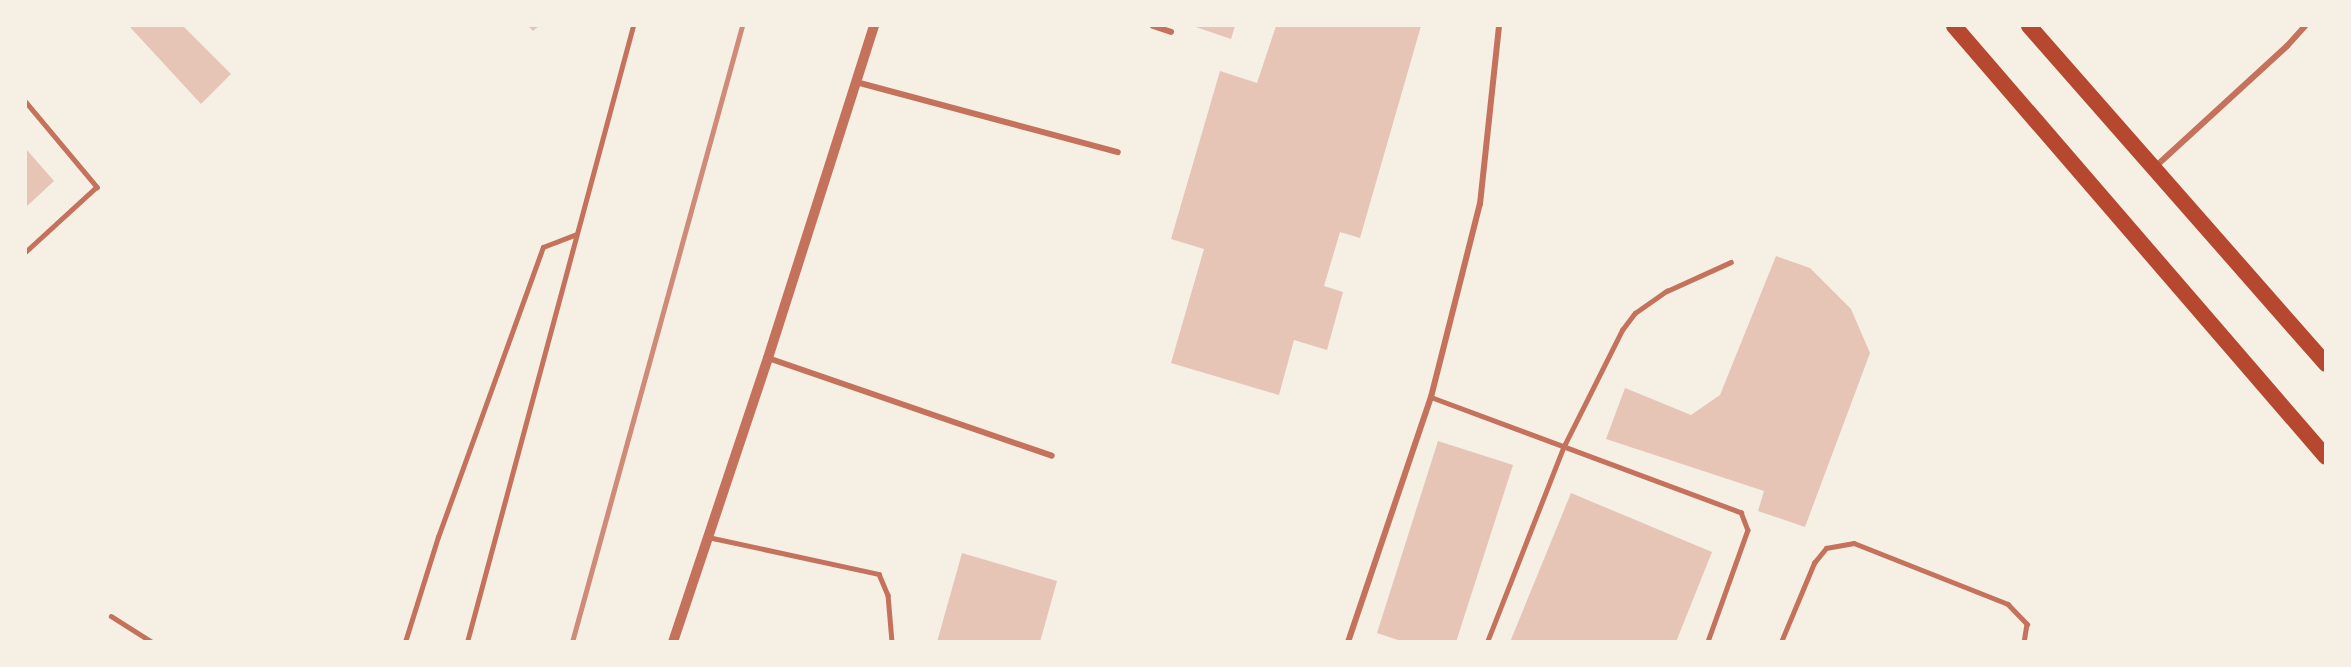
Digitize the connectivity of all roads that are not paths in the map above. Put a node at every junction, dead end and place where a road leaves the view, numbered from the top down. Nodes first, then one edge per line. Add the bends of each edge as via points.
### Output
1 (633, 26) edge
2 (874, 26) edge
3 (1153, 26) edge
4 (1499, 26) edge
5 (1954, 26) edge
6 (2030, 26) edge
7 (2305, 26) edge
8 (1171, 32) dead end
9 (856, 82) junction
10 (26, 102) edge
11 (1118, 152) dead end
12 (2154, 167) junction
13 (575, 235) junction
14 (26, 252) edge
15 (1731, 262) dead end
16 (768, 358) junction
17 (2325, 364) edge
18 (1431, 397) junction
19 (1564, 446) junction
20 (1052, 456) dead end
21 (2325, 456) edge
22 (708, 537) junction
23 (111, 616) dead end
24 (152, 642) edge
25 (405, 642) edge
26 (466, 642) edge
27 (673, 642) edge
28 (892, 642) edge
29 (1348, 642) edge
30 (1487, 642) edge
31 (1708, 642) edge
32 (1781, 642) edge
33 (2024, 642) edge

1 - 13 lane
2 - 9 street
3 - 8 street
4 - 18 street via 1480,204
5 - 21 highway
6 - 12 highway
7 - 12 street
9 - 11 street
9 - 16 street
10 - 14 lane via 97,187
12 - 17 highway
13 - 25 lane via 543,247 438,537
13 - 26 lane
15 - 19 lane via 1667,291 1635,313 1622,330
16 - 20 street
16 - 22 street
18 - 19 lane
18 - 29 street
19 - 30 lane
19 - 31 lane via 1741,512 1748,530
22 - 27 street
22 - 28 lane via 879,574 886,585
23 - 24 lane
32 - 33 lane via 1814,563 1826,548 1854,543 2008,604 2027,624

